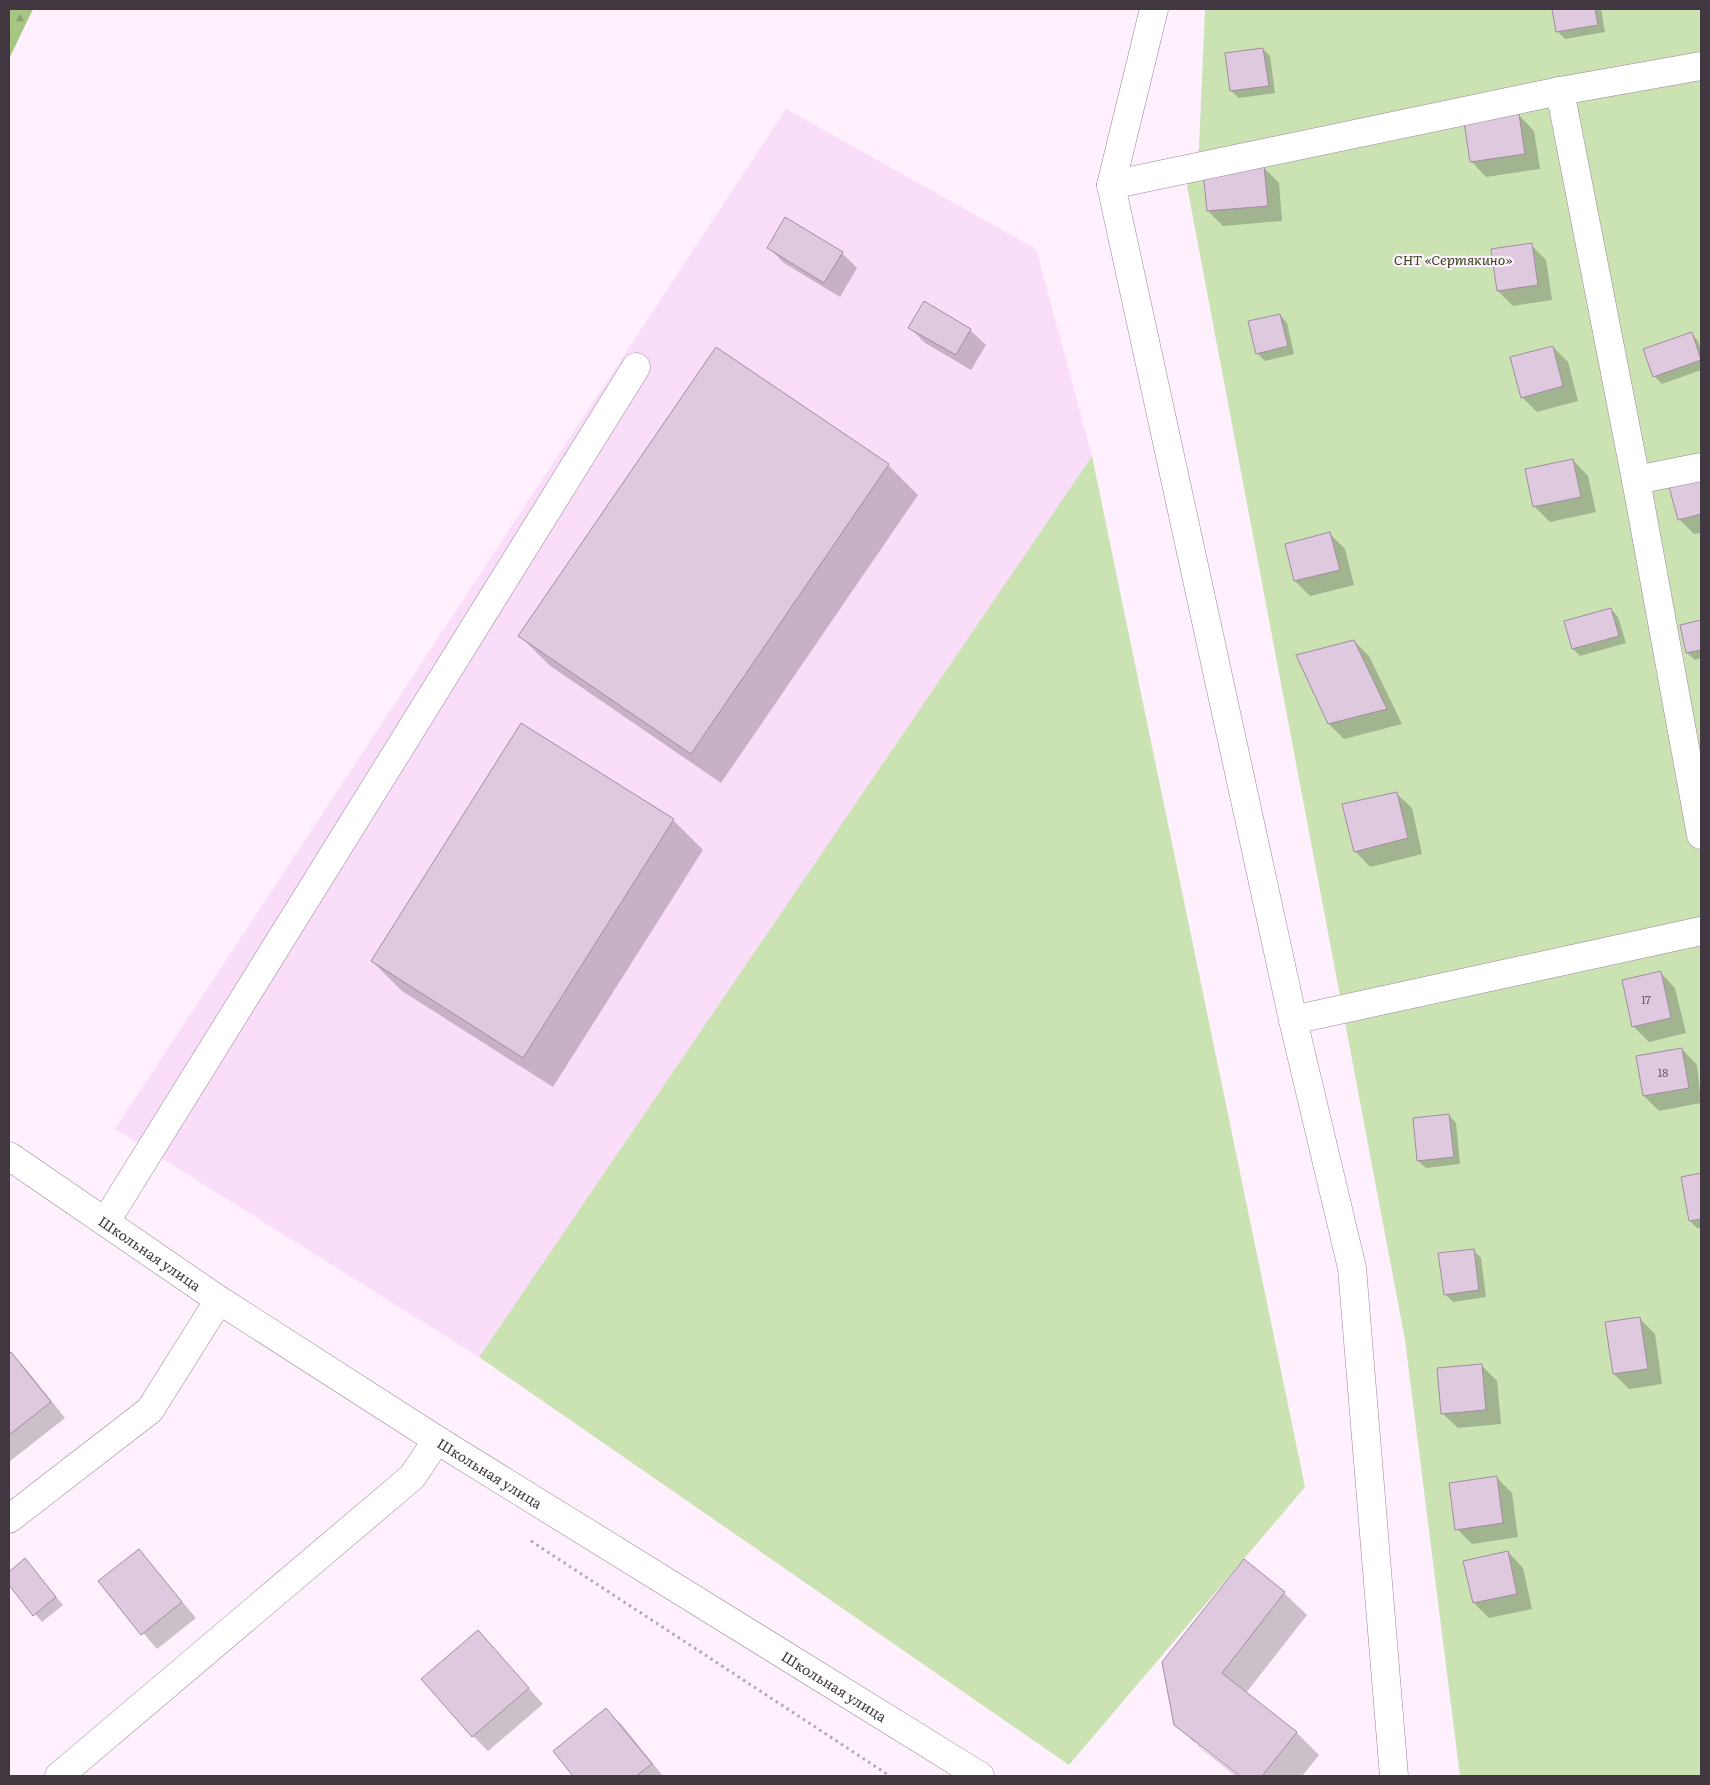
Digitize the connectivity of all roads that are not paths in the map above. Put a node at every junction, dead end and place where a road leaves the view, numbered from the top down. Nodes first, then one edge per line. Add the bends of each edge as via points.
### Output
1 (1154, 9) edge
2 (1701, 66) edge
3 (1560, 91) junction
4 (1112, 185) junction
5 (636, 368) dead end
6 (1701, 467) edge
7 (1636, 480) junction
8 (1701, 835) edge
9 (1701, 931) edge
10 (1293, 1020) junction
11 (9, 1156) edge
12 (106, 1220) junction
13 (219, 1300) junction
14 (437, 1440) junction
15 (9, 1519) edge
16 (58, 1776) edge
17 (980, 1776) edge
18 (1394, 1776) edge

1 - 4 street
2 - 3 street
3 - 4 street
3 - 7 street
4 - 10 street
5 - 12 street
6 - 7 street
7 - 8 street
9 - 10 street
10 - 18 street via 1352,1268
11 - 12 street, Школьная улица
12 - 13 street, Школьная улица
13 - 14 street, Школьная улица
13 - 15 street via 150,1410
14 - 16 street via 412,1476
14 - 17 street, Школьная улица

